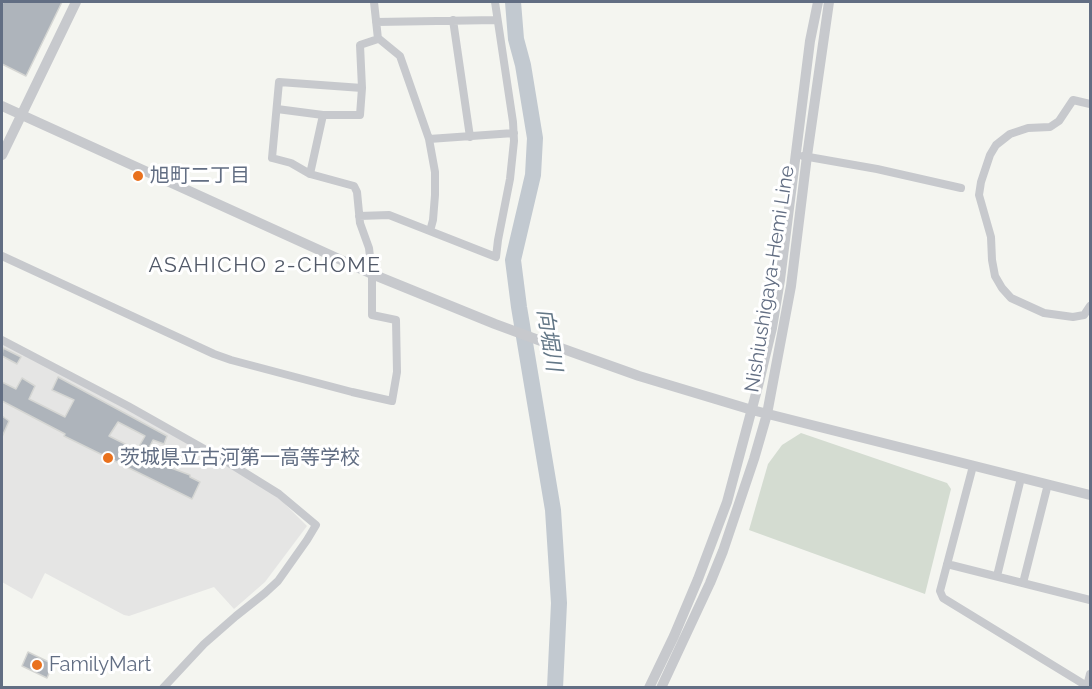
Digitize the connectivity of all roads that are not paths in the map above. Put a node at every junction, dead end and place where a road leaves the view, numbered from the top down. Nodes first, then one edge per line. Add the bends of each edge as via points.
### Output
1 (76, 2) edge
2 (374, 2) edge
3 (495, 2) edge
4 (818, 2) edge
5 (829, 2) edge
6 (453, 20) junction
7 (497, 20) junction
8 (376, 22) junction
9 (378, 38) junction
10 (362, 88) junction
11 (1090, 104) edge
12 (2, 106) edge
13 (277, 109) junction
14 (323, 115) junction
15 (21, 116) junction
16 (514, 133) junction
17 (470, 136) junction
18 (429, 139) junction
19 (2, 155) edge
20 (802, 155) junction
21 (310, 174) junction
22 (961, 188) dead end
23 (359, 216) junction
24 (430, 231) junction
25 (2, 256) edge
26 (372, 274) junction
27 (1090, 306) edge
28 (2, 340) edge
29 (752, 410) junction
30 (767, 414) junction
31 (973, 466) junction
32 (1021, 478) junction
33 (1048, 484) junction
34 (1090, 495) edge
35 (947, 564) junction
36 (997, 576) junction
37 (1023, 583) junction
38 (1090, 600) edge
39 (1090, 674) edge
40 (163, 687) edge
41 (649, 687) edge
42 (661, 687) edge
43 (1089, 687) edge

1 - 15 street
2 - 8 street
3 - 7 street
4 - 20 street, Nishiushigaya-Hemi Line via 810,41
5 - 20 street, Nishiushigaya-Hemi Line
6 - 7 street
6 - 8 street
6 - 17 street
7 - 16 street
8 - 9 street
9 - 10 street via 360,45
9 - 18 street via 400,56
10 - 13 street via 279,82
10 - 14 street via 360,115
11 - 27 street via 1073,100 1050,127 1028,128 1010,134 996,145 979,195 991,237 995,276 1011,298 1044,313 1073,317 1084,315
12 - 15 street
13 - 14 street
13 - 21 street via 272,158
14 - 21 street
15 - 19 street
15 - 26 street
16 - 17 street
16 - 24 street via 496,256
17 - 18 street
18 - 24 street via 435,172
20 - 22 street
20 - 29 street, Nishiushigaya-Hemi Line
20 - 30 street, Nishiushigaya-Hemi Line via 791,286
21 - 23 street via 354,186
23 - 24 street via 389,215
23 - 26 street
25 - 26 street via 231,360 392,401 397,372 396,320 372,315
26 - 29 street via 541,342
28 - 40 street via 248,474 316,525 278,581 204,644
29 - 30 street
29 - 41 street, Nishiushigaya-Hemi Line via 712,544
30 - 31 street
30 - 42 street, Nishiushigaya-Hemi Line via 723,551
31 - 32 street
31 - 35 street
32 - 33 street
32 - 36 street
33 - 34 street
33 - 37 street
35 - 36 street
35 - 43 street via 940,591 943,598
36 - 37 street
37 - 38 street
39 - 43 street

